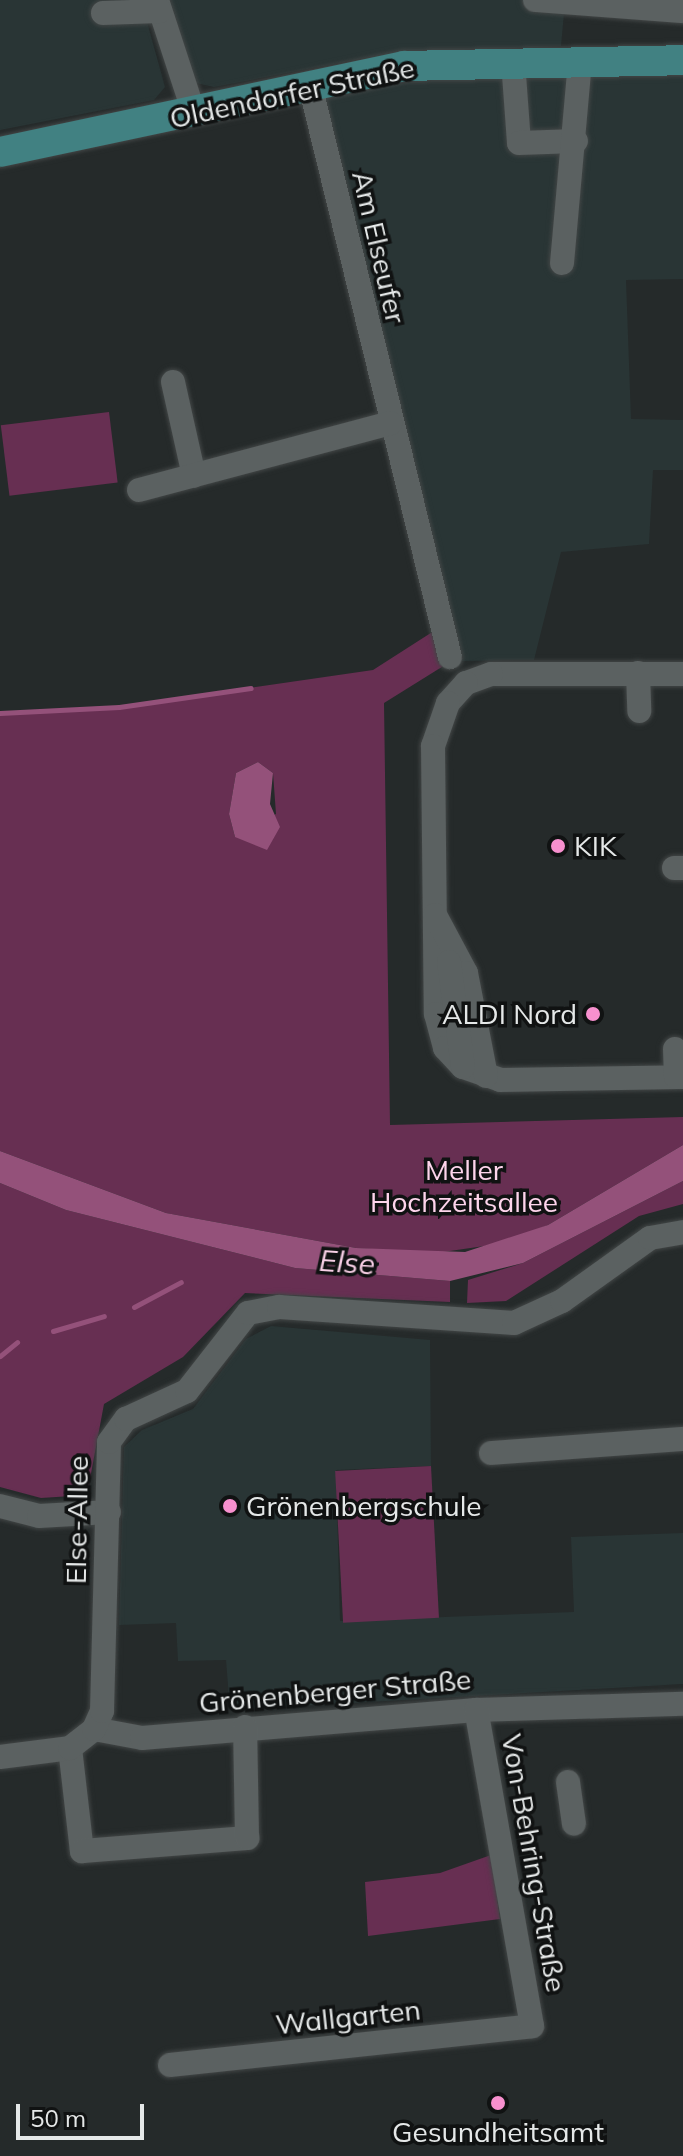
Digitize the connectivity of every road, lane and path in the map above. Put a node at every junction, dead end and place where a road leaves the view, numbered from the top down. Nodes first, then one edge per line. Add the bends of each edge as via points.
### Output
1 (535, 0) edge
2 (159, 6) edge
3 (683, 11) edge
4 (103, 13) dead end
5 (683, 60) edge
6 (513, 61) junction
7 (580, 61) junction
8 (310, 85) junction
9 (194, 113) junction
10 (576, 141) junction
11 (0, 152) edge
12 (562, 263) dead end
13 (173, 382) dead end
14 (390, 423) junction
15 (194, 476) junction
16 (139, 490) dead end
17 (450, 657) dead end
18 (638, 673) junction
19 (683, 674) edge
20 (639, 711) dead end
21 (675, 1049) dead end
22 (680, 1077) edge
23 (683, 1232) edge
24 (683, 1439) edge
25 (491, 1453) dead end
26 (0, 1506) edge
27 (109, 1512) junction
28 (683, 1704) edge
29 (476, 1710) junction
30 (245, 1727) junction
31 (94, 1729) junction
32 (70, 1748) junction
33 (0, 1757) edge
34 (568, 1782) dead end
35 (574, 1824) dead end
36 (532, 2026) joint
37 (170, 2065) dead end

1 - 3 street
2 - 4 street
2 - 9 street
5 - 7 main road, Oldendorfer Straße
6 - 7 main road, Oldendorfer Straße
6 - 8 main road, Oldendorfer Straße via 404,66
6 - 10 street via 519,143
7 - 10 street
8 - 9 main road, Oldendorfer Straße
8 - 14 street, Am Elseufer
9 - 11 main road, Oldendorfer Straße
10 - 12 street
13 - 15 street
14 - 15 street
14 - 17 street, Am Elseufer
15 - 16 street
18 - 19 street
18 - 20 street
18 - 22 street via 491,674 466,683 448,703 433,746 439,923 474,1072
21 - 22 street
23 - 27 street, Else-Allee via 650,1238 562,1301 514,1323 279,1307 248,1313 187,1391 115,1428
24 - 25 street
26 - 27 street via 39,1516
27 - 31 street, Else-Allee via 102,1711
28 - 29 street, Grönenberger Straße
29 - 30 street, Grönenberger Straße
29 - 36 street, Von-Behring-Straße
30 - 31 street, Grönenberger Straße via 142,1738
30 - 32 street via 247,1838 82,1851
31 - 32 street
32 - 33 street
34 - 35 street
36 - 37 street, Wallgarten

